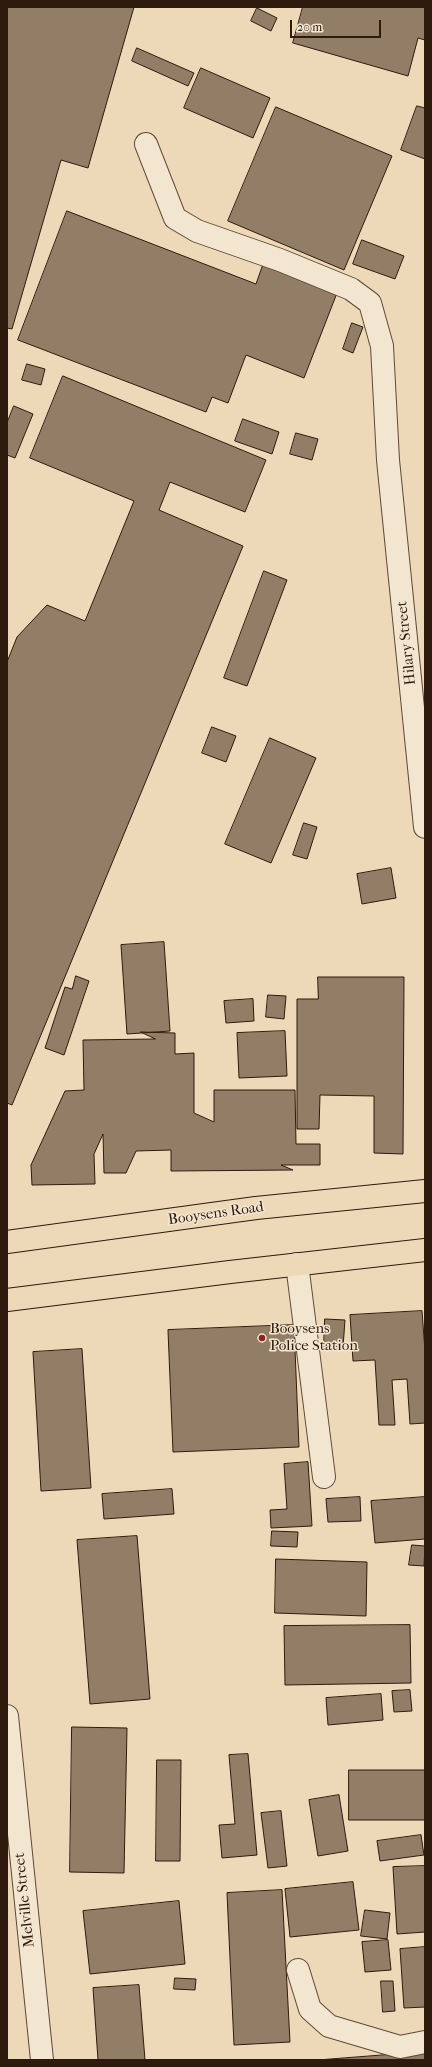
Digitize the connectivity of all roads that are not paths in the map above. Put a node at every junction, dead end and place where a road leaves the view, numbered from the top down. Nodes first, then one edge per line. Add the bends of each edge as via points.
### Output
1 (146, 144) dead end
2 (425, 827) edge
3 (425, 1191) edge
4 (7, 1242) edge
5 (425, 1250) edge
6 (297, 1264) junction
7 (7, 1300) edge
8 (324, 1476) dead end
9 (7, 1716) edge
10 (16, 1900) edge
11 (298, 1970) dead end
12 (425, 2042) edge
13 (42, 2060) edge

1 - 2 street, Hilary Street via 175,218 197,231 280,260 351,289 370,303 382,346 388,460
3 - 4 main road, Booysens Road via 256,1208
5 - 6 main road
6 - 7 main road
6 - 8 street
9 - 10 street, Melville Street
10 - 13 street, Melville Street
11 - 12 street via 310,2009 329,2026 400,2047

